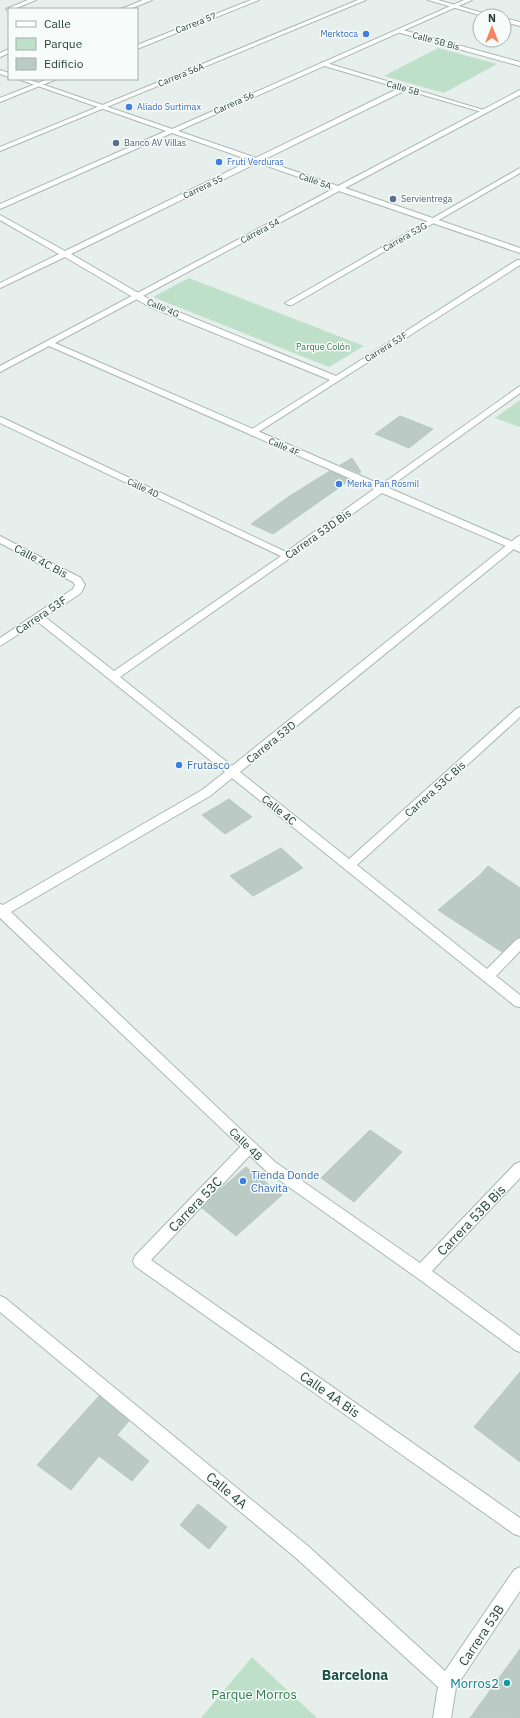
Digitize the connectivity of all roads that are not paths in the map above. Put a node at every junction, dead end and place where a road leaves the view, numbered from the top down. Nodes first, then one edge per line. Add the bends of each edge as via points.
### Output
1 (33, 0) edge
2 (149, 0) edge
3 (256, 0) edge
4 (363, 0) edge
5 (432, 0) edge
6 (469, 0) edge
7 (455, 6) junction
8 (13, 8) edge
9 (127, 8) edge
10 (472, 11) edge
11 (399, 31) junction
12 (138, 47) edge
13 (323, 64) junction
14 (520, 64) edge
15 (24, 80) edge
16 (51, 80) edge
17 (38, 85) junction
18 (405, 88) junction
19 (520, 92) edge
20 (0, 100) edge
21 (102, 107) junction
22 (484, 112) junction
23 (171, 131) junction
24 (0, 149) edge
25 (257, 161) junction
26 (520, 170) edge
27 (339, 189) junction
28 (0, 207) edge
29 (0, 218) edge
30 (432, 221) junction
31 (520, 251) edge
32 (66, 254) junction
33 (520, 262) edge
34 (0, 286) edge
35 (137, 296) junction
36 (289, 303) dead end
37 (49, 343) junction
38 (0, 368) edge
39 (336, 378) junction
40 (520, 389) edge
41 (0, 420) edge
42 (252, 433) junction
43 (381, 489) junction
44 (0, 539) edge
45 (518, 544) edge
46 (287, 556) junction
47 (80, 585) joint
48 (39, 617) junction
49 (0, 643) edge
50 (114, 676) junction
51 (520, 711) edge
52 (233, 772) junction
53 (349, 866) junction
54 (1, 911) edge
55 (520, 943) edge
56 (488, 976) junction
57 (520, 1002) edge
58 (249, 1147) junction
59 (520, 1168) edge
60 (140, 1261) joint
61 (421, 1272) junction
62 (0, 1303) edge
63 (520, 1345) edge
64 (520, 1528) edge
65 (520, 1576) edge
66 (447, 1684) junction
67 (442, 1718) edge

1 - 8 street
2 - 9 street
3 - 12 street, Carrera 57
4 - 21 street, Carrera 56A
5 - 7 street
6 - 7 street, Carrera 56
7 - 10 street
7 - 11 street, Carrera 56
11 - 13 street, Carrera 56
11 - 14 street, Calle 5B Bis
13 - 18 street, Calle 5B
13 - 23 street, Carrera 56
15 - 17 street, Calle 5A
16 - 17 street
17 - 20 street
17 - 21 street, Calle 5A
18 - 22 street, Calle 5B
18 - 25 street, Carrera 55
19 - 22 street, Carrera 54
21 - 23 street, Calle 5A
21 - 24 street, Carrera 56A
22 - 27 street, Carrera 54
23 - 25 street, Calle 5A
23 - 28 street, Carrera 56
25 - 27 street, Calle 5A
25 - 32 street, Carrera 55
26 - 30 street, Carrera 53G
27 - 30 street, Calle 5A
27 - 35 street, Carrera 54
29 - 32 street, Calle 4G
30 - 31 street, Calle 5A
30 - 36 street, Carrera 53G
32 - 34 street, Carrera 55
32 - 35 street, Calle 4G
33 - 39 street, Carrera 53F
35 - 37 street, Carrera 54
35 - 39 street, Calle 4G
37 - 38 street, Carrera 54
37 - 42 street, Calle 4F
39 - 42 street, Carrera 53F
40 - 43 street, Carrera 53D Bis
41 - 46 street, Calle 4D
42 - 43 street, Calle 4F
43 - 45 street, Calle 4F
43 - 46 street, Carrera 53D Bis
44 - 47 street, Calle 4C Bis via 77,580
45 - 52 street, Carrera 53D
46 - 50 street, Carrera 53D Bis
47 - 48 street, Carrera 53F via 77,591
48 - 49 street, Carrera 53F
48 - 50 street, Calle 4C
50 - 52 street, Calle 4C
51 - 53 street, Carrera 53C Bis
52 - 53 street, Calle 4C
52 - 54 street, Carrera 53D via 206,793
53 - 56 street, Calle 4C
54 - 58 street, Calle 4B
55 - 56 street
56 - 57 street, Calle 4C
58 - 60 street, Carrera 53C
58 - 61 street, Calle 4B via 270,1166
59 - 61 street, Carrera 53B Bis
60 - 64 street, Calle 4A Bis
61 - 63 street, Calle 4B
62 - 66 street, Calle 4A via 302,1552
65 - 66 street, Carrera 53B
66 - 67 street, Carrera 53B

